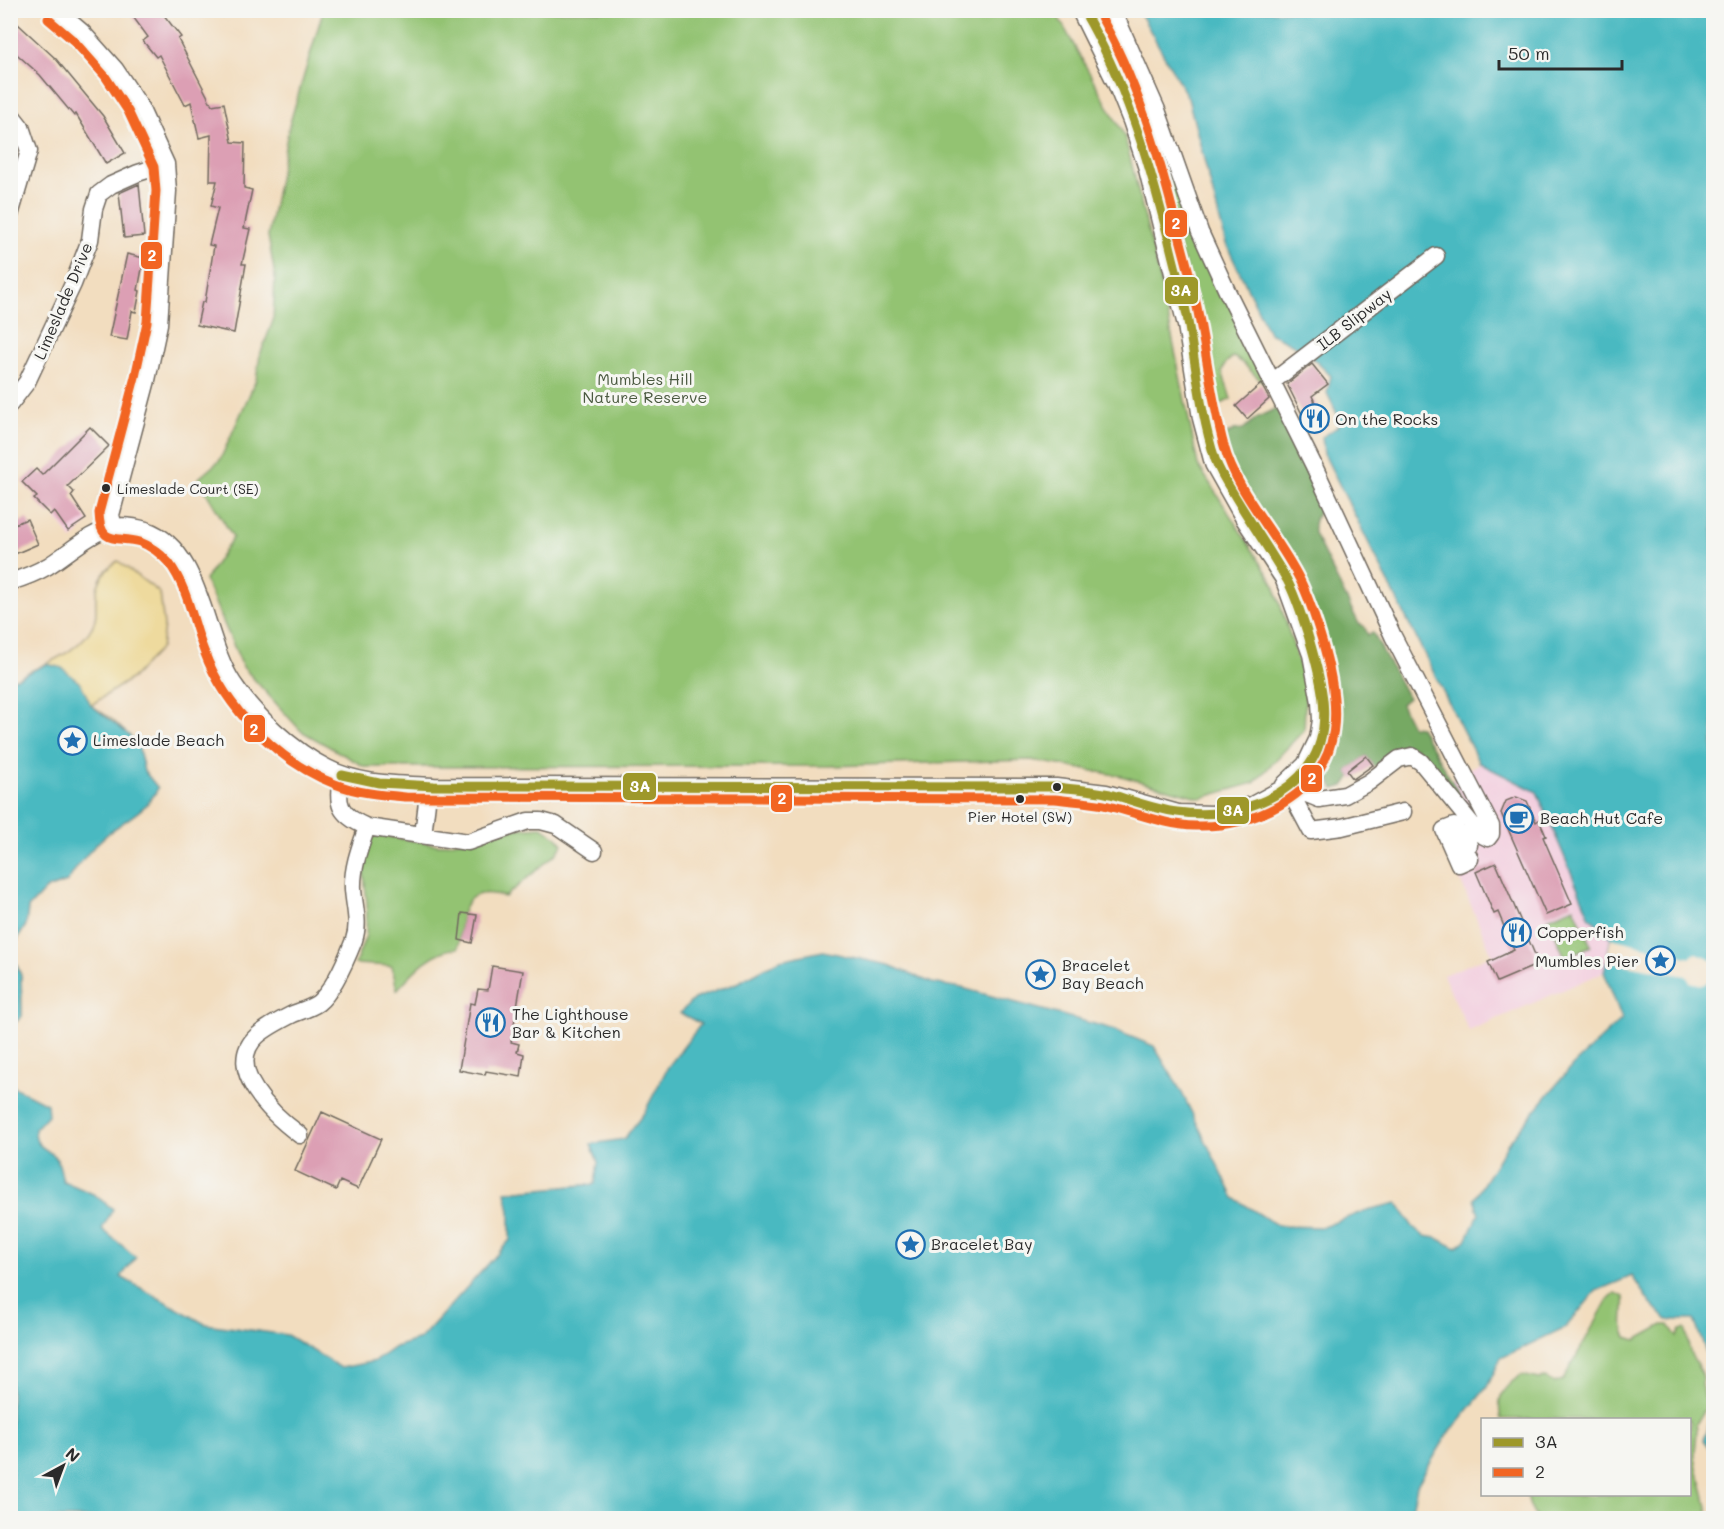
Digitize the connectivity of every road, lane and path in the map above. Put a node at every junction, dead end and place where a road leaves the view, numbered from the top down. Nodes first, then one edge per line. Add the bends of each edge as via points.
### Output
1 (1083, 10) edge
2 (1113, 10) edge
3 (66, 14) edge
4 (10, 113) edge
5 (166, 164) junction
6 (10, 215) edge
7 (1436, 256) dead end
8 (1272, 382) junction
9 (10, 404) edge
10 (114, 526) junction
11 (10, 582) edge
12 (342, 775) junction
13 (434, 786) junction
14 (1287, 786) junction
15 (1403, 812) dead end
16 (367, 827) junction
17 (423, 835) junction
18 (594, 851) dead end
19 (300, 1135) dead end

1 - 14 main road via 1119,83 1149,165 1189,324 1204,418 1216,463 1286,577 1314,654 1323,702 1321,739 1308,766
2 - 8 street via 1157,110 1200,232
3 - 5 street via 116,69 139,105
4 - 6 street via 21,127 29,151
5 - 9 street, Limeslade Drive via 120,181 99,194 90,240 73,284 27,382
5 - 10 street via 168,191 159,324 111,515
7 - 8 street, ILB Slipway
8 - 14 street via 1393,636 1491,826 1491,834 1488,838 1480,834 1412,756 1394,762 1345,795 1319,799
10 - 11 street via 91,536 47,566
10 - 12 street via 138,528 170,544 187,568 214,646 246,700 296,748
12 - 13 street via 379,783
12 - 16 street via 338,791 340,809 352,821
13 - 14 street via 1056,787 1106,793 1178,813 1212,814 1252,805
13 - 17 street
14 - 15 street via 1311,831
16 - 17 street
16 - 19 street via 356,859 355,938 327,994 316,1005 258,1036 245,1054 246,1069 256,1092
17 - 18 street via 468,842 528,821 541,821 556,825

